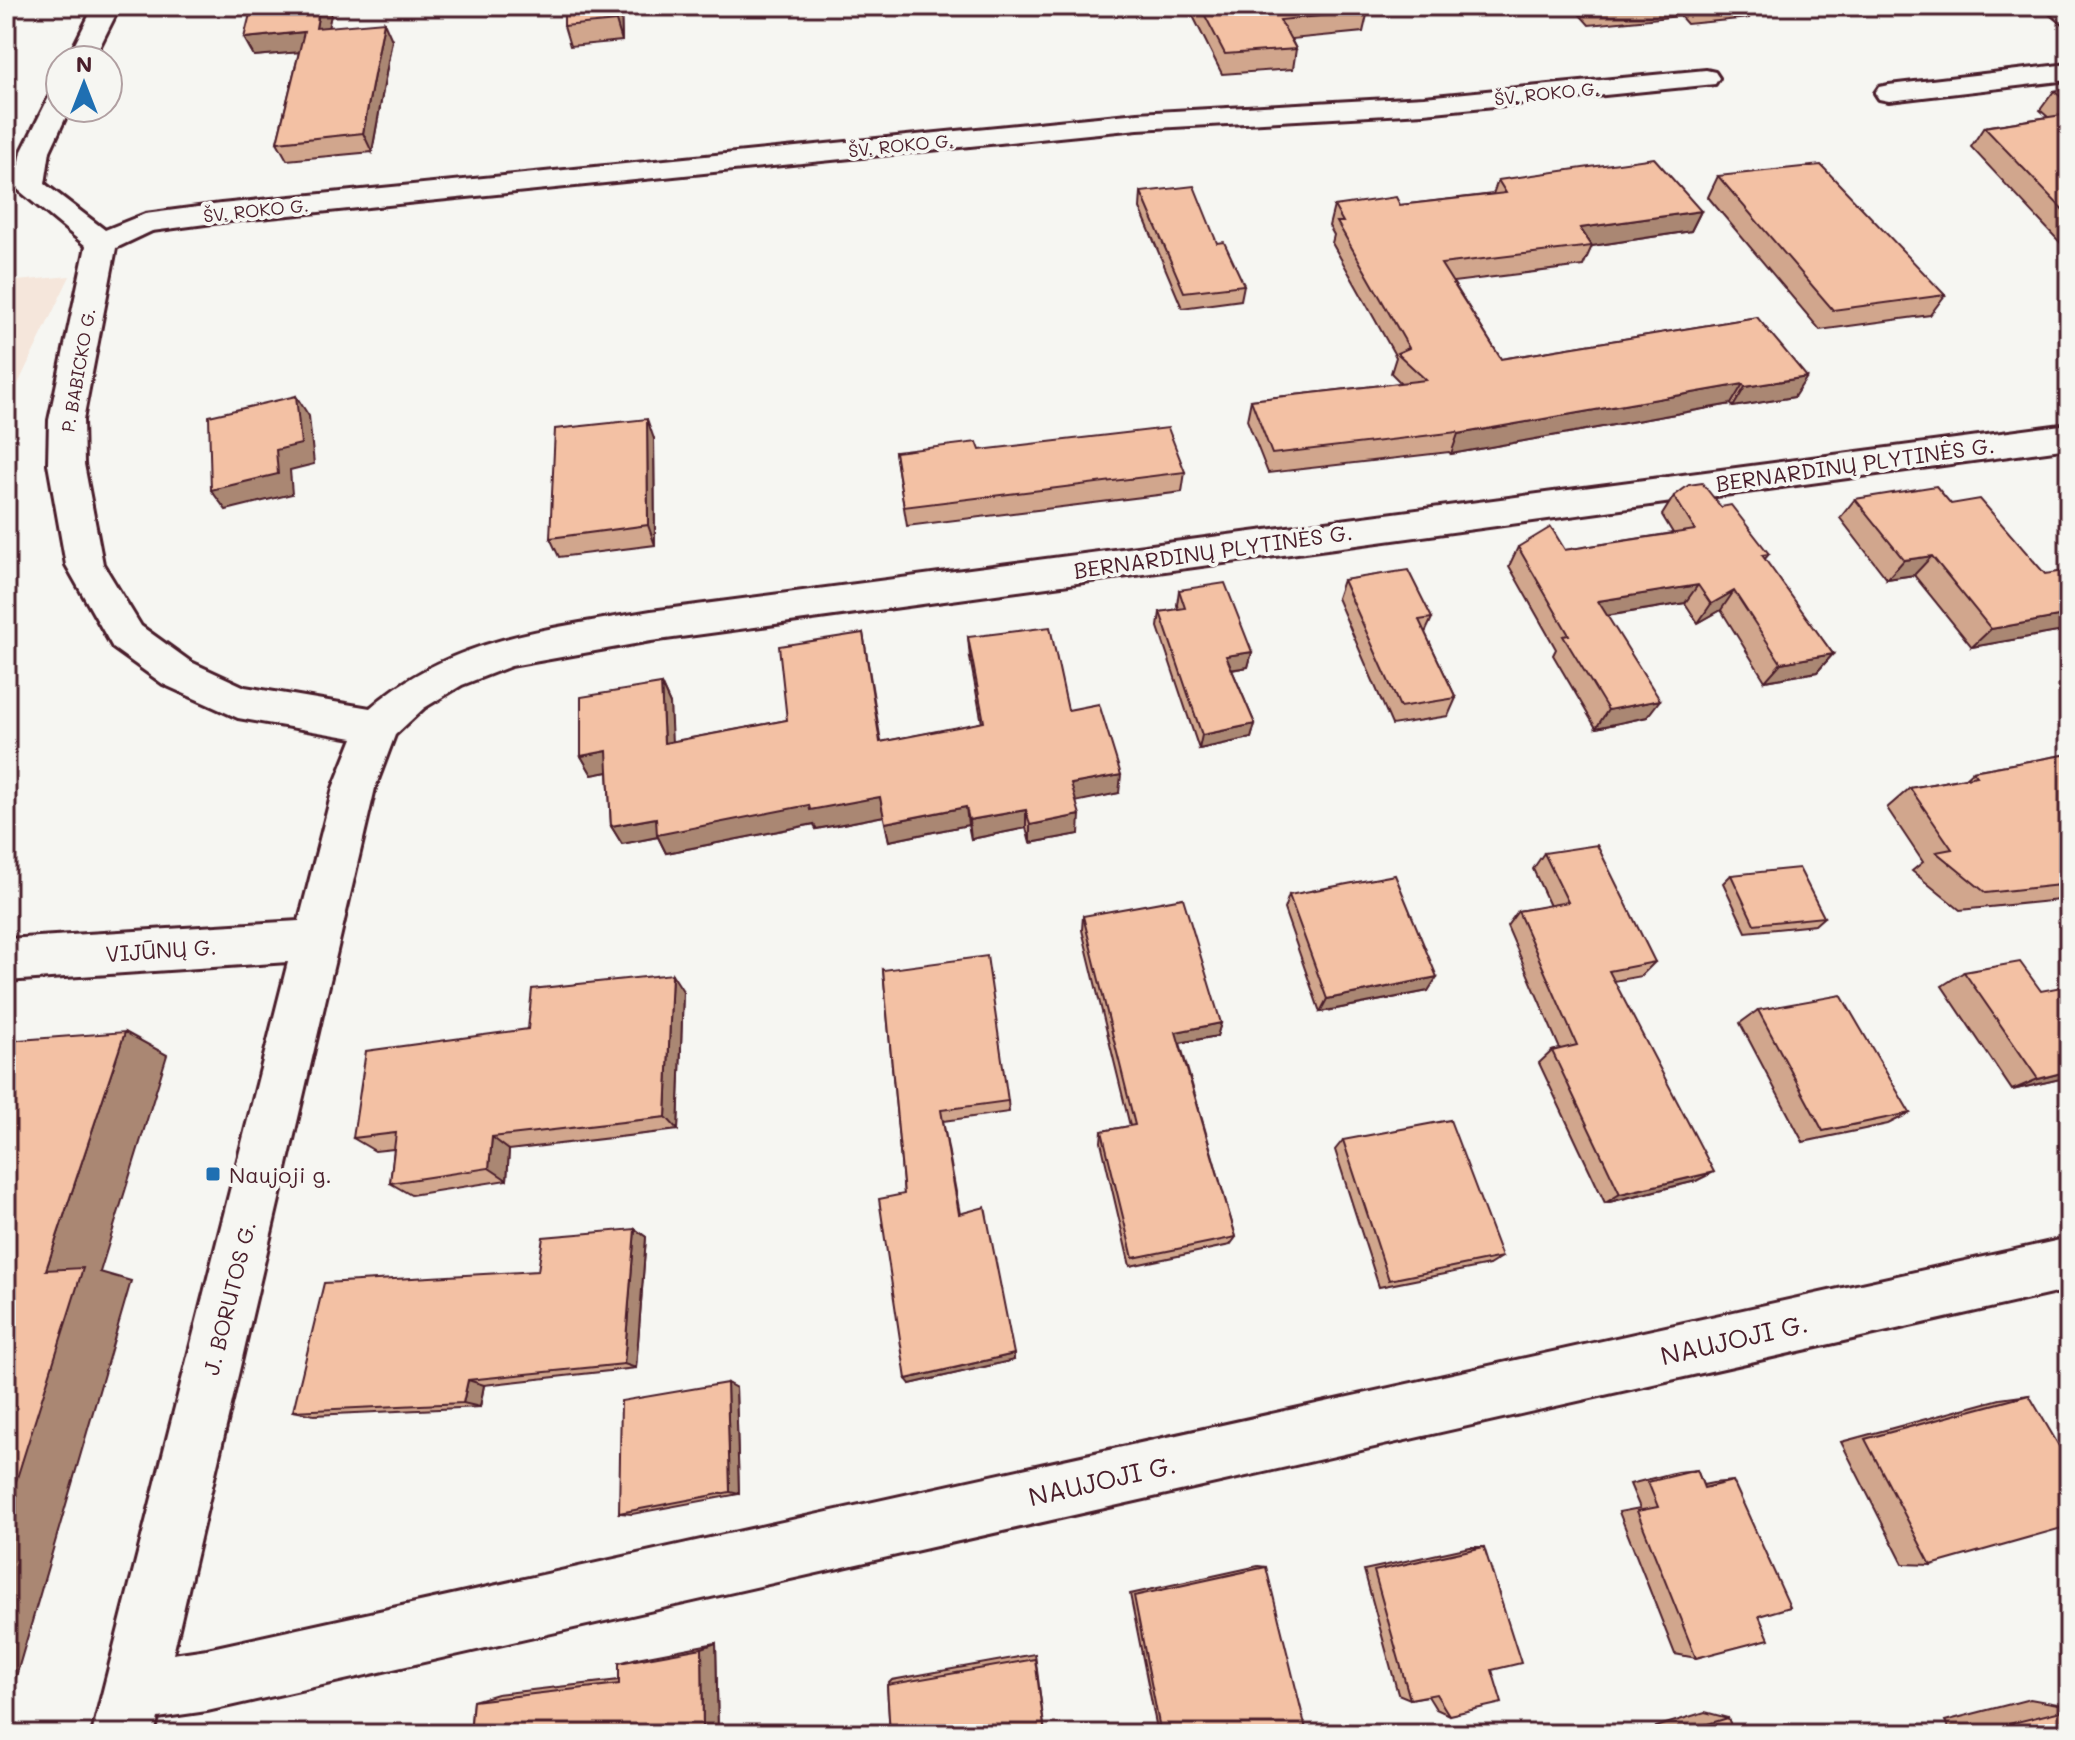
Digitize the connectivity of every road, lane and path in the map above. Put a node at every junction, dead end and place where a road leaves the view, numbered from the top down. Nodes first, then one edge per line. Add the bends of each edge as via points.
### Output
1 (107, 6) edge
2 (2055, 6) edge
3 (2069, 16) edge
4 (88, 44) edge
5 (2069, 72) edge
6 (1706, 78) dead end
7 (1889, 93) dead end
8 (49, 124) edge
9 (102, 243) junction
10 (2069, 436) edge
11 (378, 726) junction
12 (316, 940) junction
13 (6, 960) edge
14 (2069, 1264) edge
15 (128, 1712) edge

1 - 4 street
2 - 3 street
5 - 7 street
6 - 9 street, ŠV. ROKO G. via 1424,105 1138,121 221,213 145,223
8 - 9 street via 36,151 30,187
9 - 11 street, P. BABICKO G. via 66,420 66,464 85,565 127,637 177,673 238,702
10 - 11 street, BERNARDINŲ PLYTINĖS G. via 651,626 507,652 448,674 410,697
11 - 12 street, J. BORUTOS G. via 354,788
12 - 13 street, VIJŪNŲ G.
12 - 15 street, J. BORUTOS G.
14 - 15 street, NAUJOJI G. via 223,1676

